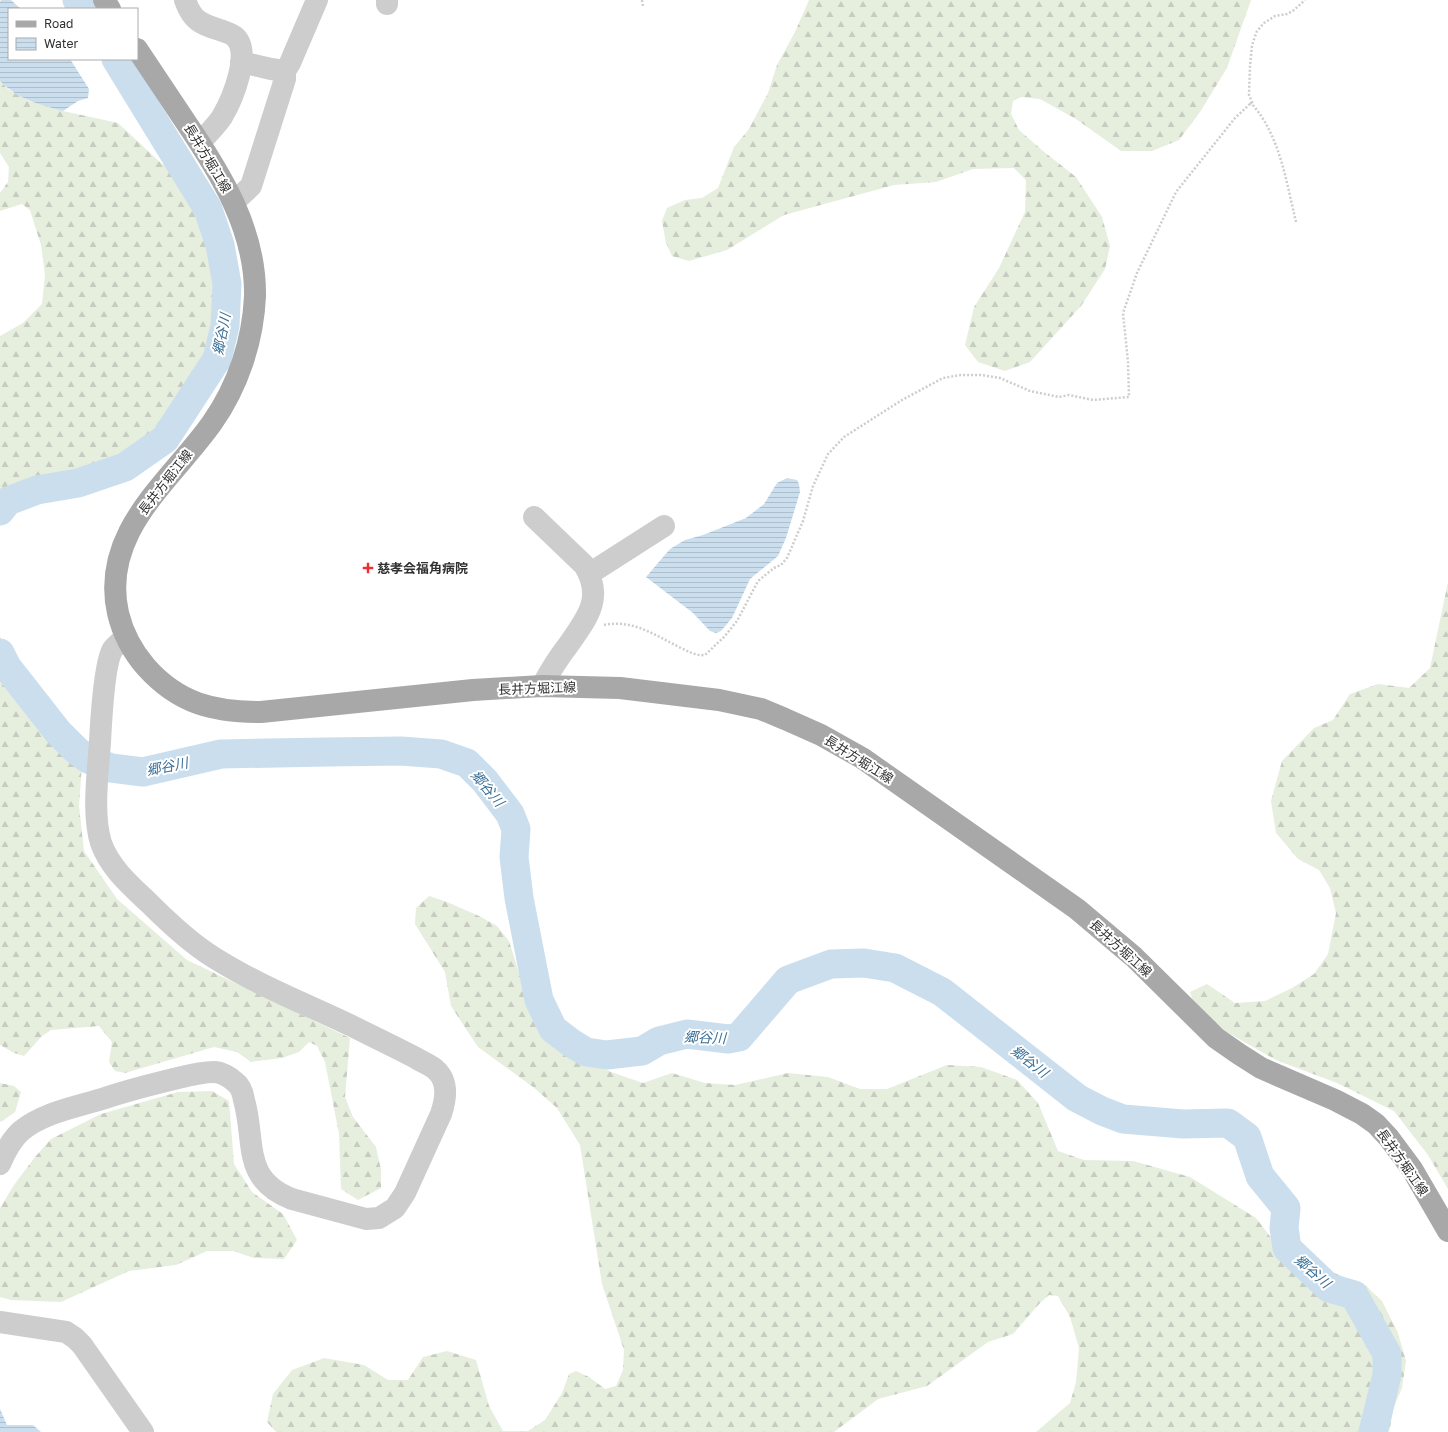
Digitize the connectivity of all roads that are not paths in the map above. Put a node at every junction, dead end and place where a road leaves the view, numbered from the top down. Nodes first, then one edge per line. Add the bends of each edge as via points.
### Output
1 (184, 0) edge
2 (318, 0) edge
3 (138, 50) edge
4 (241, 62) junction
5 (285, 71) junction
6 (200, 142) junction
7 (234, 202) junction
8 (534, 517) dead end
9 (664, 526) dead end
10 (589, 574) junction
11 (125, 637) junction
12 (542, 686) junction
13 (0, 1164) edge
14 (1448, 1230) edge
15 (0, 1322) edge
16 (143, 1432) edge

1 - 4 street via 197,20 235,37 240,43
2 - 5 street
3 - 6 main road, 長井方堀江線
4 - 5 street
4 - 6 street via 230,103
5 - 7 street via 285,79 251,186
6 - 7 main road, 長井方堀江線
7 - 11 main road, 長井方堀江線 via 250,246 253,271 255,294 249,339 234,384 212,423 150,498 124,542 117,565 115,586
8 - 10 street via 584,565
9 - 10 street
10 - 12 street via 593,594 589,613
11 - 12 main road, 長井方堀江線 via 150,672 179,696 203,705 243,712
11 - 13 street via 112,650 108,666 96,810 98,829 106,854 114,866 182,935 212,957 436,1069 446,1088 445,1100 405,1193 395,1208 379,1218 366,1219 292,1199 267,1185 253,1159 242,1092 237,1082 216,1072 147,1085 49,1115 21,1131 11,1141
12 - 14 main road, 長井方堀江線 via 620,688 719,700 761,709 821,735 862,758 1077,909 1134,957 1216,1038 1261,1068 1335,1100 1376,1124 1412,1169
15 - 16 street via 66,1332 75,1338

